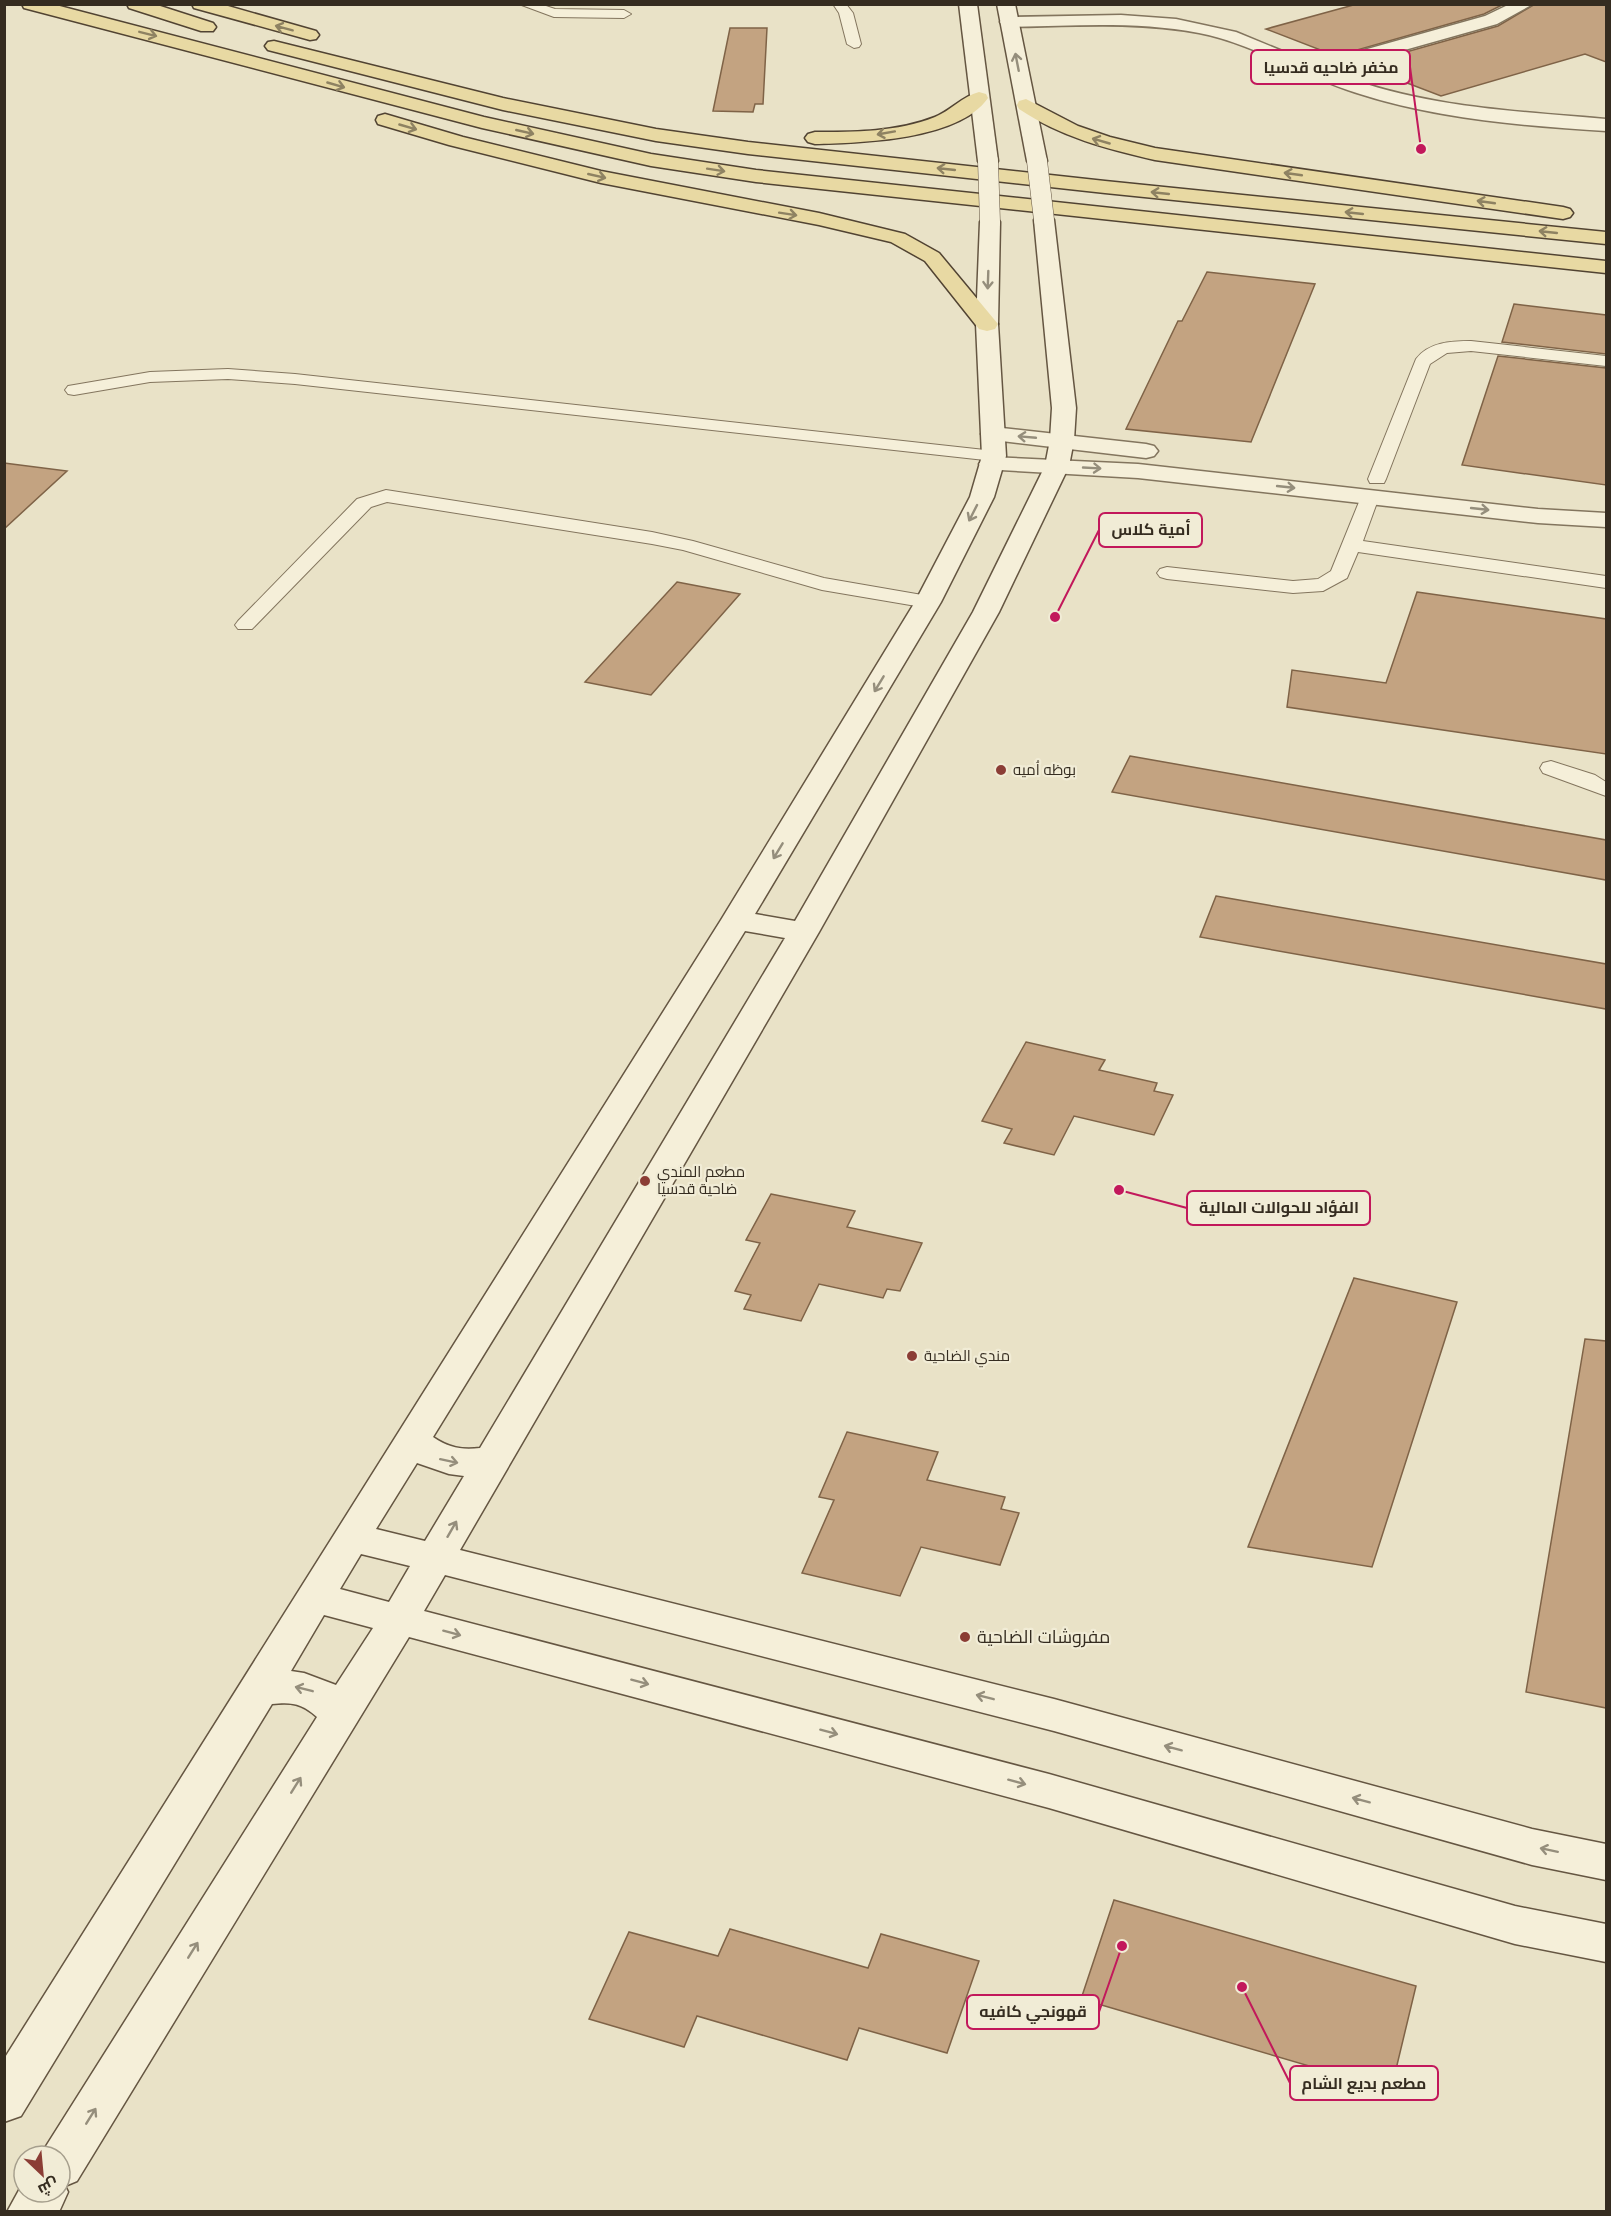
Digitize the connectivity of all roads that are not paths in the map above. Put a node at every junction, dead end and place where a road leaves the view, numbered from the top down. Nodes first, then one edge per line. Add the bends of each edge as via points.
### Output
1 (30, 4) edge
2 (135, 4) edge
3 (200, 4) edge
4 (525, 4) edge
5 (838, 4) edge
6 (968, 4) edge
7 (1525, 4) edge
8 (1007, 13) edge
9 (624, 15) dead end
10 (75, 16) junction
11 (220, 31) dead end
12 (327, 40) dead end
13 (261, 42) dead end
14 (854, 44) dead end
15 (373, 52) dead end
16 (168, 59) dead end
17 (1312, 70) junction
18 (979, 98) junction
19 (1026, 105) junction
20 (370, 116) dead end
21 (1606, 125) edge
22 (1583, 215) dead end
23 (1606, 238) edge
24 (1606, 267) edge
25 (987, 324) junction
26 (1606, 361) edge
27 (74, 390) dead end
28 (993, 451) junction
29 (1060, 453) junction
30 (1374, 488) junction
31 (1606, 502) edge
32 (1606, 520) edge
33 (1352, 545) junction
34 (1167, 573) dead end
35 (1606, 582) edge
36 (928, 602) junction
37 (245, 625) dead end
38 (1551, 768) dead end
39 (1606, 790) edge
40 (736, 920) junction
41 (804, 932) junction
42 (412, 1440) junction
43 (492, 1460) junction
44 (351, 1537) junction
45 (435, 1558) junction
46 (314, 1597) junction
47 (399, 1619) junction
48 (259, 1690) junction
49 (339, 1715) junction
50 (1606, 1862) edge
51 (1606, 1943) edge
52 (4, 2101) edge
53 (72, 2147) edge

1 - 10 main road
2 - 11 main road
12 -> 3 main road
4 - 9 lane via 554,13
5 - 14 lane via 846,13
6 - 18 main road
7 - 17 main road via 1491,21
8 - 17 main road via 1195,27
19 -> 8 main road
10 - 16 main road via 146,53
10 -> 24 main road via 471,120 663,162 756,176
23 -> 13 main road via 1093,186 656,135 503,104
18 -> 15 main road via 966,110 916,128 883,135 803,138 666,121 531,93
17 - 21 main road via 1345,84 1430,105
18 -> 25 main road, bridge via 988,161
22 -> 19 main road via 1155,154 1063,128
19 - 29 main road, bridge via 1037,161 1064,408
20 -> 25 main road via 600,177 898,238 932,256
25 - 28 main road
26 - 30 lane via 1471,346 1432,352 1422,363
27 - 28 lane via 150,377 228,374
28 - 29 main road
28 -> 36 main road via 982,497
29 - 30 main road via 1138,471
29 - 41 main road via 986,612
30 - 31 main road
30 -> 32 main road via 1538,516
30 - 33 lane
33 - 34 lane via 1340,574 1323,585 1308,587
33 - 35 lane
36 - 37 lane via 822,584 663,540 386,496 363,503
36 -> 40 main road
38 - 39 lane
40 - 41 main road
40 - 42 main road
41 - 43 main road
42 -> 43 main road via 437,1458 473,1464
42 - 44 main road
45 -> 43 main road
44 - 45 main road
44 - 46 main road
45 - 47 main road
50 -> 45 main road via 1532,1847 1054,1715
46 - 47 main road
46 - 48 main road
47 - 49 main road
47 -> 51 main road via 1049,1791 1515,1925
49 -> 48 main road via 330,1702 299,1687
48 - 52 main road
53 -> 49 main road

